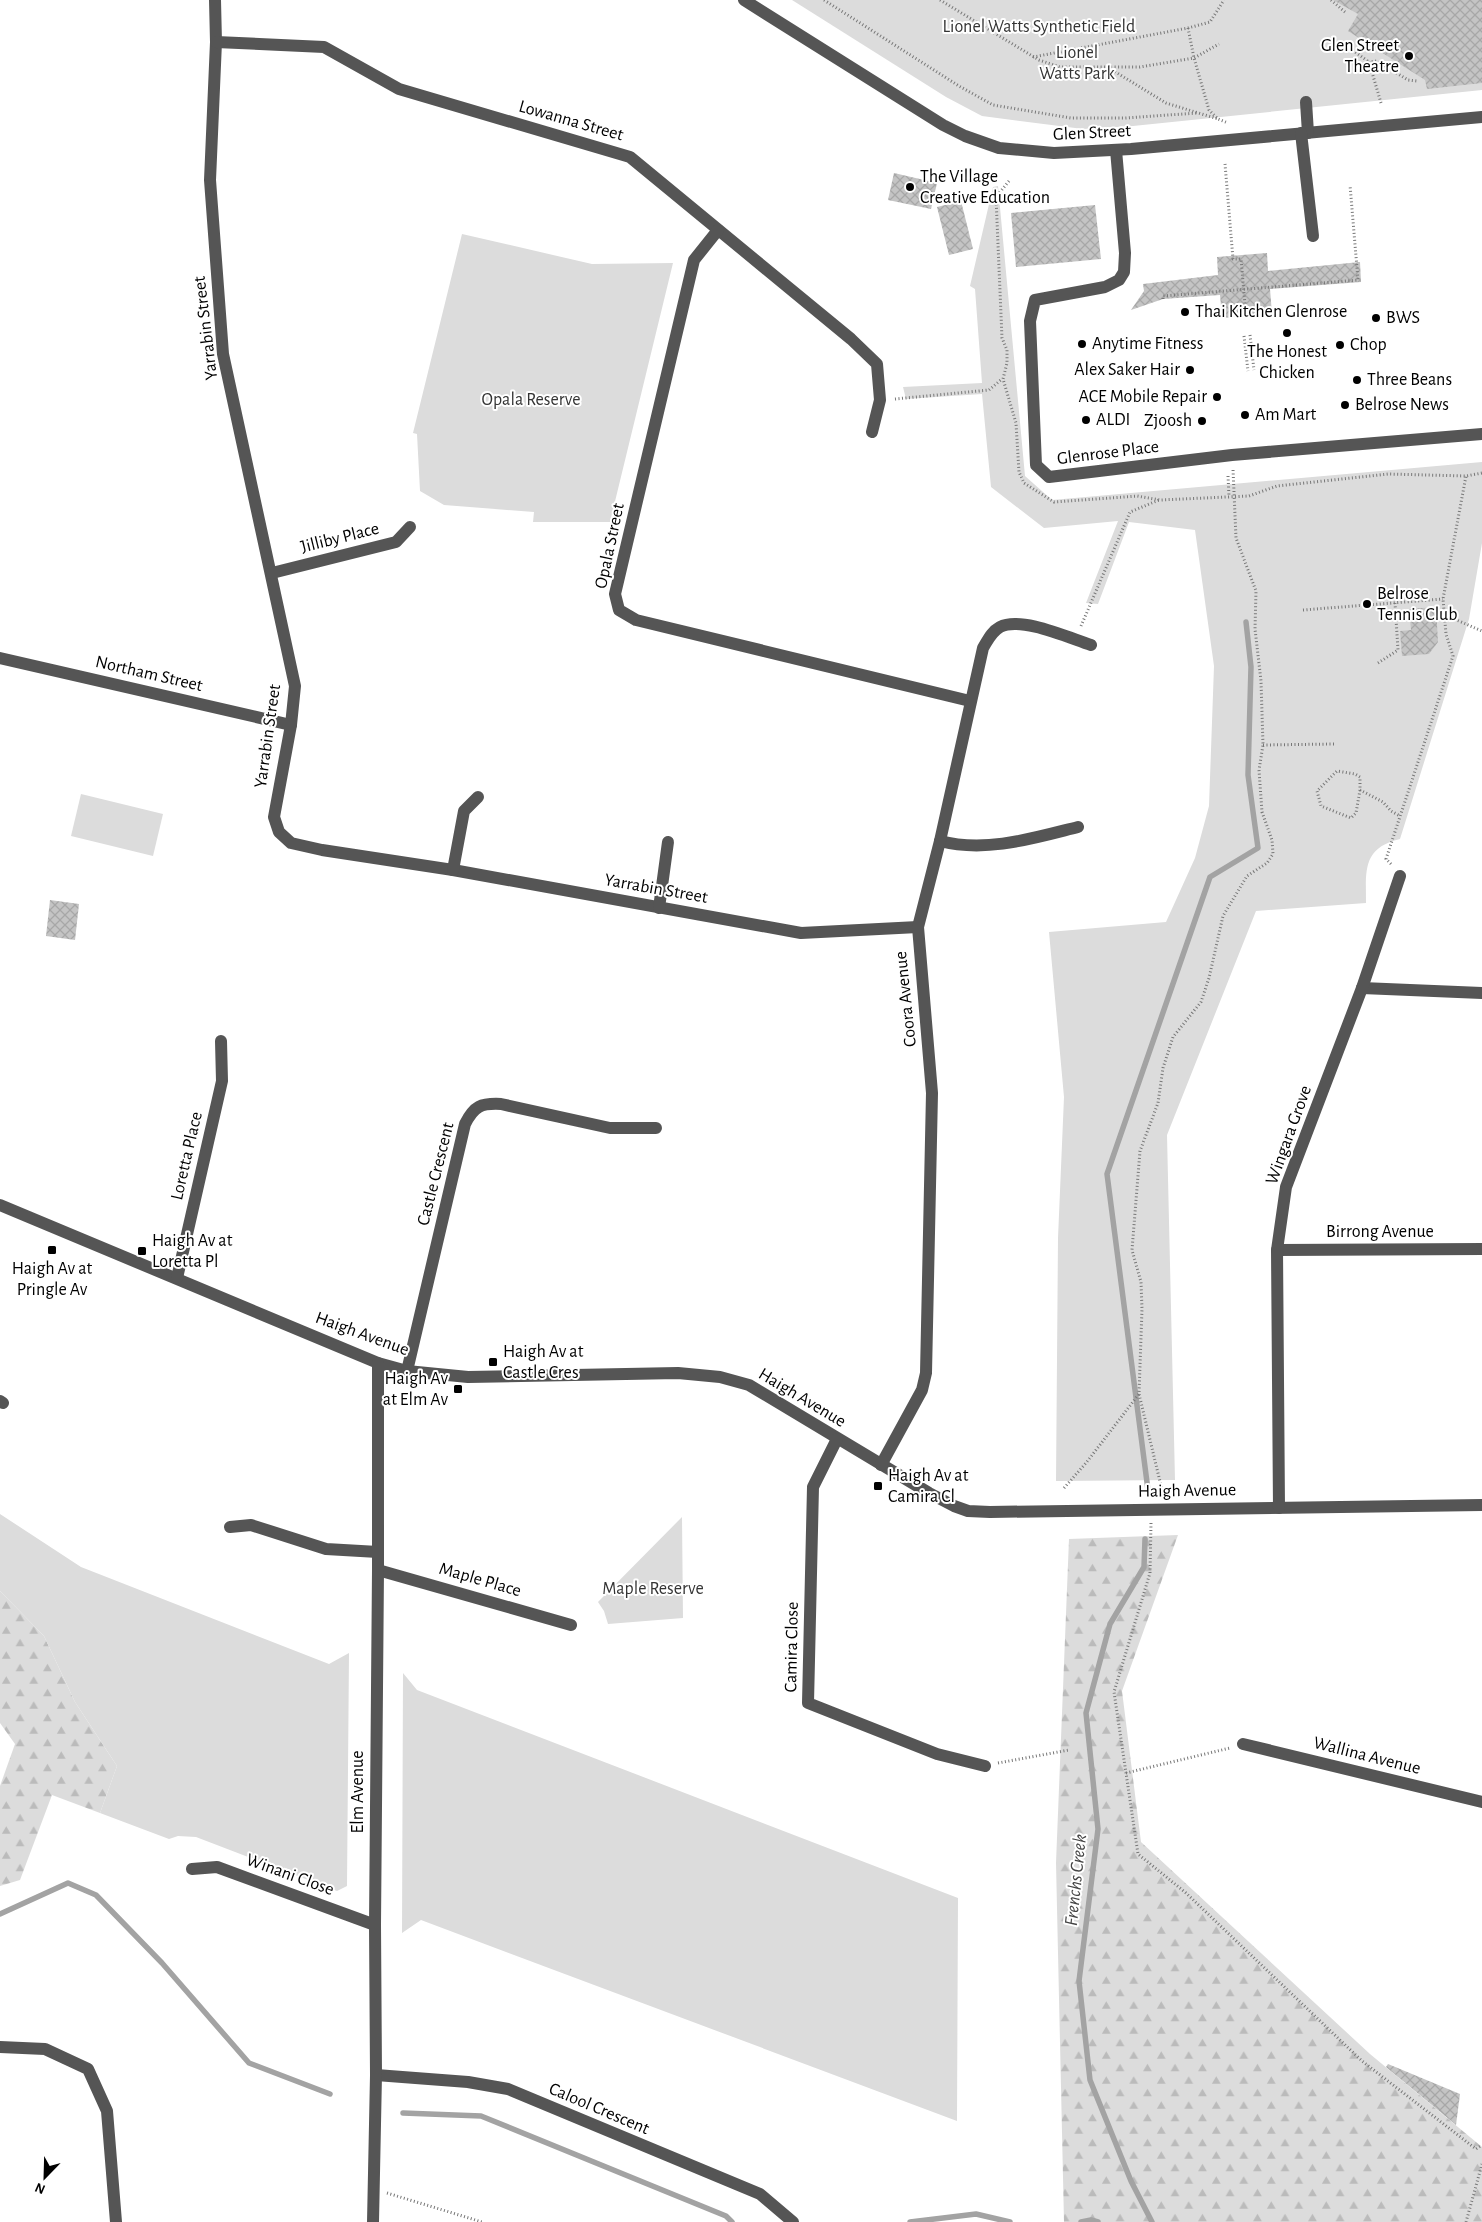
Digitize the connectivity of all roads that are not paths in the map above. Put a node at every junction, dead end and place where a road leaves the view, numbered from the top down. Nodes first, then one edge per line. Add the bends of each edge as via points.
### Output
1 (215, 0) edge
2 (744, 0) edge
3 (216, 42) junction
4 (1306, 102) dead end
5 (1482, 117) edge
6 (1305, 133) junction
7 (1116, 150) junction
8 (718, 230) junction
9 (1314, 236) dead end
10 (872, 432) dead end
11 (1482, 434) edge
12 (410, 527) dead end
13 (272, 573) junction
14 (1091, 645) dead end
15 (0, 658) edge
16 (970, 701) junction
17 (291, 725) junction
18 (478, 796) dead end
19 (1078, 827) dead end
20 (940, 841) junction
21 (668, 842) dead end
22 (453, 870) junction
23 (1400, 876) road end
24 (659, 908) junction
25 (918, 928) junction
26 (1362, 988) junction
27 (1482, 993) edge
28 (221, 1041) dead end
29 (656, 1128) dead end
30 (0, 1205) edge
31 (1482, 1249) edge
32 (1278, 1250) junction
33 (177, 1278) junction
34 (378, 1363) junction
35 (407, 1371) junction
36 (837, 1439) junction
37 (881, 1465) junction
38 (1482, 1505) edge
39 (1279, 1508) junction
40 (230, 1527) dead end
41 (378, 1552) junction
42 (378, 1570) junction
43 (571, 1625) dead end
44 (1243, 1744) road end
45 (985, 1766) road end
46 (1482, 1802) edge
47 (192, 1869) dead end
48 (374, 1925) junction
49 (0, 2047) edge
50 (376, 2075) junction
51 (116, 2222) edge
52 (373, 2222) edge
53 (794, 2222) edge

1 - 3 street, Yarrabin Street
2 - 7 street, Glen Street via 965,136 999,148 1027,152
3 - 8 street, Lowanna Street via 324,47 399,90 630,157
3 - 13 street, Yarrabin Street via 210,180 223,354
4 - 6 street
5 - 6 street, Glen Street
6 - 7 street, Glen Street
6 - 9 street
7 - 11 street, Glenrose Place via 1124,272 1119,280 1105,287 1035,300 1030,320 1037,370 1036,465 1049,477 1232,455
8 - 10 street, Lowanna Street via 877,364 880,400
8 - 16 street, Opala Street via 694,260 615,594 619,610 636,620
12 - 13 street, Jilliby Place via 396,542
13 - 17 street, Yarrabin Street via 295,686
14 - 16 street, Coora Avenue via 1034,626 1001,626 990,635 983,648
15 - 17 street, Northam Street
16 - 20 street, Coora Avenue
17 - 22 street, Yarrabin Street via 274,817 279,832 291,843
18 - 22 street via 464,811
19 - 20 street via 1016,842 958,846
20 - 25 street, Coora Avenue
21 - 24 street
22 - 24 street, Yarrabin Street
23 - 26 street, Wingara Grove
24 - 25 street, Yarrabin Street via 801,934
25 - 37 street, Coora Avenue via 932,1093 926,1373 922,1390
26 - 27 street
26 - 32 street, Wingara Grove via 1286,1186
28 - 33 street, Loretta Place via 222,1081
29 - 35 street, Castle Crescent via 610,1128 501,1104 485,1104 471,1112 464,1124
30 - 33 street, Haigh Avenue
31 - 32 street, Birrong Avenue
32 - 39 street, Wingara Grove
33 - 34 street, Haigh Avenue
34 - 35 street, Haigh Avenue
34 - 41 street, Elm Avenue
35 - 36 street, Haigh Avenue via 468,1377 678,1373 720,1377 749,1385
36 - 37 street, Haigh Avenue
36 - 45 street, Camira Close via 813,1487 808,1703 937,1754
37 - 39 street, Haigh Avenue via 954,1506 968,1510 1016,1513
38 - 39 street, Haigh Avenue
40 - 41 street via 251,1525 326,1549
41 - 42 street, Elm Avenue
42 - 43 street, Maple Place
42 - 48 street, Elm Avenue
44 - 46 street, Wallina Avenue
47 - 48 street, Winani Close via 217,1867
48 - 50 street, Elm Avenue
49 - 51 street via 45,2049 88,2069 106,2111
50 - 52 street, Elm Avenue
50 - 53 street, Calool Crescent via 468,2082 508,2089 760,2194

